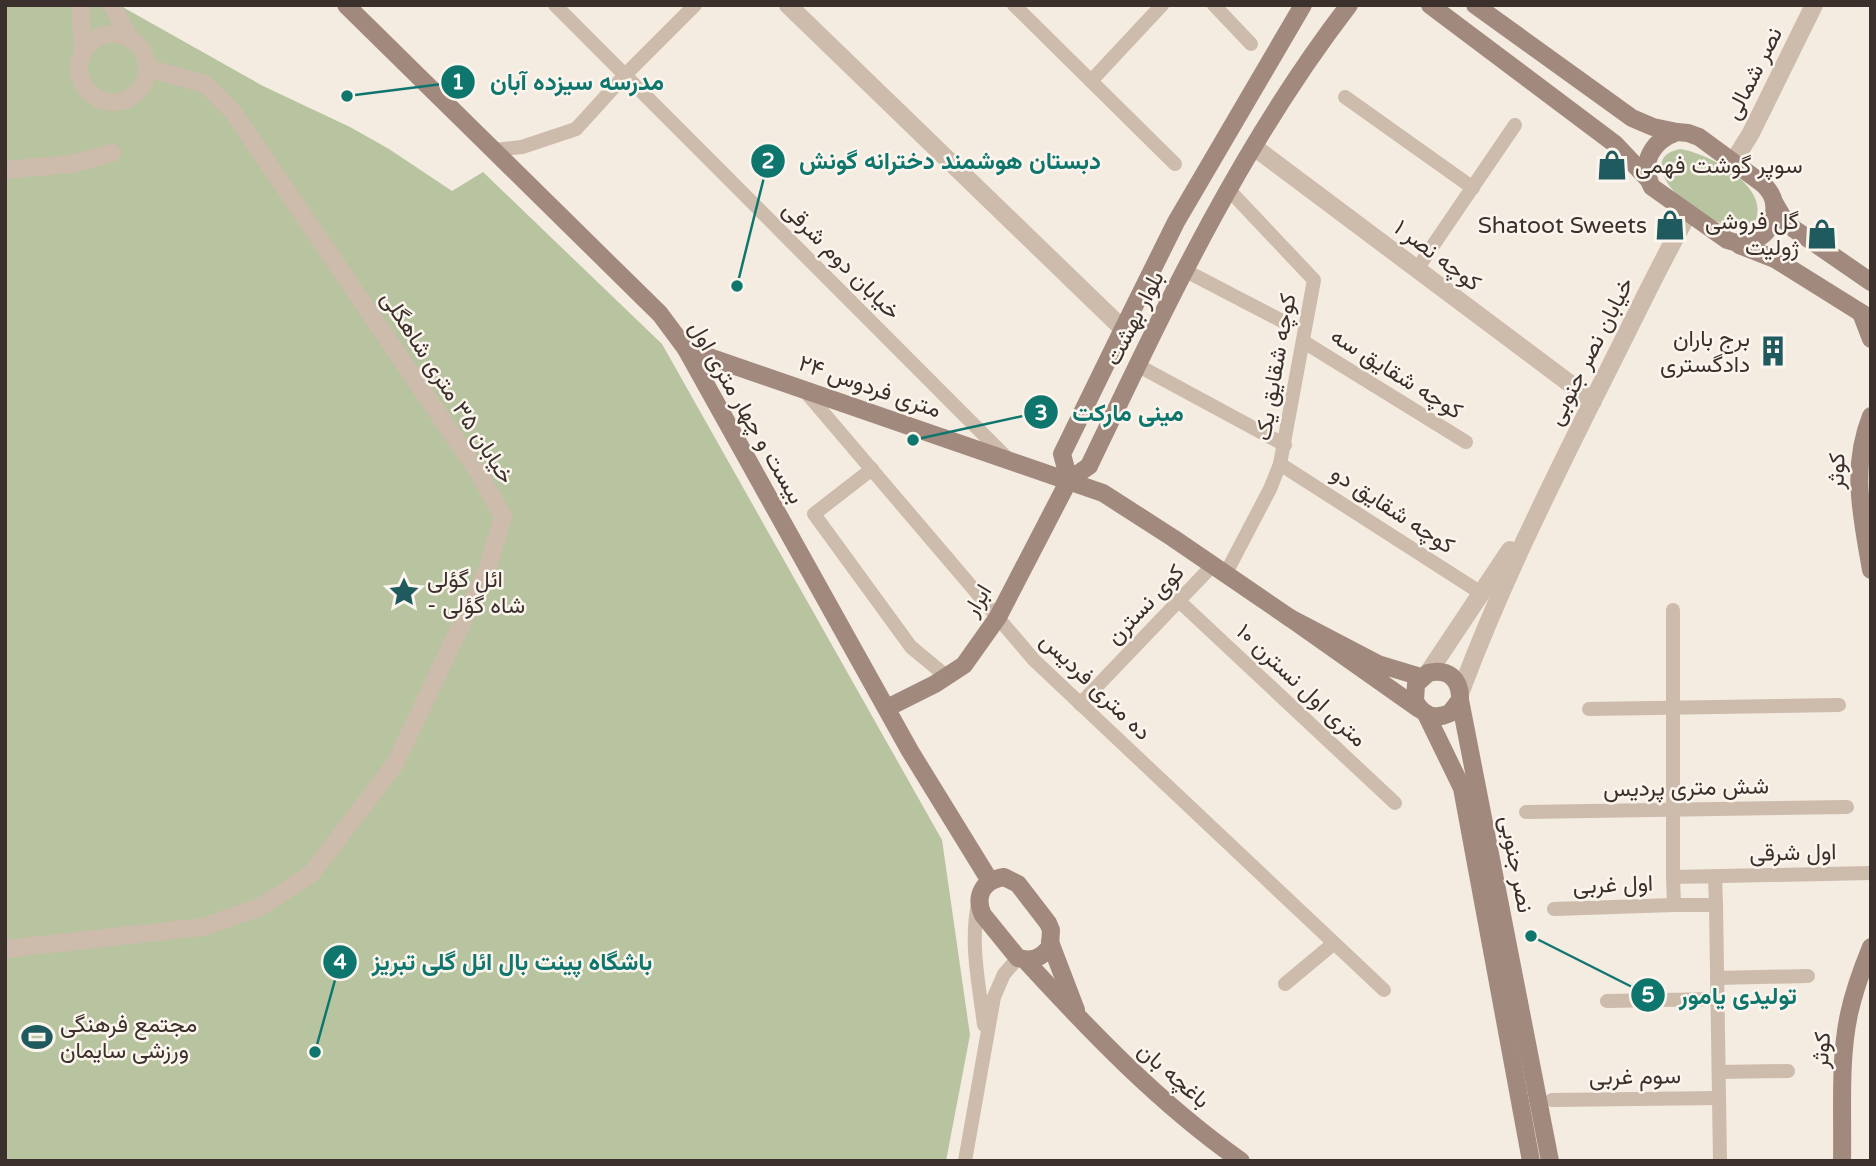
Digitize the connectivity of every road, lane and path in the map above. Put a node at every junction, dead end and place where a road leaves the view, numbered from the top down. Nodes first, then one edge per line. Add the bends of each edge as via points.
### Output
1 (80, 5) edge
2 (113, 5) edge
3 (346, 5) edge
4 (555, 5) edge
5 (695, 5) edge
6 (788, 5) edge
7 (1014, 5) edge
8 (1162, 5) edge
9 (1214, 5) edge
10 (1303, 5) edge
11 (1349, 5) edge
12 (1430, 5) edge
13 (1475, 5) edge
14 (1814, 5) edge
15 (130, 39) junction
16 (1251, 44) dead end
17 (83, 50) junction
18 (147, 68) junction
19 (626, 74) junction
20 (1091, 81) junction
21 (1345, 97) dead end
22 (1515, 125) dead end
23 (1677, 132) junction
24 (1254, 147) junction
25 (494, 150) junction
26 (111, 153) dead end
27 (1733, 162) junction
28 (1175, 164) dead end
29 (5, 170) edge
30 (1648, 179) junction
31 (1472, 188) junction
32 (1229, 190) junction
33 (1774, 202) junction
34 (1688, 214) junction
35 (1739, 245) junction
36 (1417, 269) junction
37 (1186, 271) junction
38 (1868, 278) edge
39 (1866, 316) edge
40 (1284, 322) dead end
41 (1123, 329) junction
42 (1871, 339) edge
43 (1304, 342) junction
44 (686, 349) junction
45 (1137, 365) junction
46 (804, 389) junction
47 (1593, 401) junction
48 (1871, 416) edge
49 (1466, 442) dead end
50 (1285, 444) junction
51 (1866, 458) edge
52 (1008, 459) junction
53 (1280, 464) junction
54 (872, 469) junction
55 (1069, 480) junction
56 (1537, 510) junction
57 (1870, 562) edge
58 (1219, 569) junction
59 (1481, 593) junction
60 (1178, 601) junction
61 (1673, 610) dead end
62 (998, 617) junction
63 (1290, 618) junction
64 (1424, 675) junction
65 (946, 676) junction
66 (1460, 695) junction
67 (1080, 704) junction
68 (1839, 705) dead end
69 (1672, 707) junction
70 (887, 708) junction
71 (1589, 709) dead end
72 (1422, 712) junction
73 (1395, 803) dead end
74 (1847, 807) dead end
75 (1672, 810) junction
76 (1526, 811) dead end
77 (1871, 873) edge
78 (1715, 876) junction
79 (1673, 877) junction
80 (990, 880) junction
81 (979, 900) junction
82 (1674, 905) junction
83 (1716, 905) junction
84 (1554, 909) dead end
85 (1050, 943) junction
86 (1333, 944) junction
87 (1871, 947) edge
88 (5, 949) edge
89 (1022, 959) junction
90 (1808, 976) dead end
91 (1717, 978) junction
92 (1285, 984) dead end
93 (1384, 990) dead end
94 (1717, 999) junction
95 (1607, 1001) dead end
96 (1079, 1020) junction
97 (985, 1040) junction
98 (1788, 1071) dead end
99 (1718, 1072) junction
100 (1719, 1098) junction
101 (1552, 1100) dead end
102 (965, 1161) edge
103 (1241, 1161) edge
104 (1531, 1161) edge
105 (1550, 1161) edge
106 (1720, 1161) edge
107 (1842, 1161) edge

1 - 17 street
2 - 15 street
3 - 25 main road, بیست و چهار متری اول
4 - 19 street, خیابان دوم شرقی
5 - 19 street
6 - 41 street
7 - 20 street
8 - 20 street
9 - 16 street
10 - 41 main road, بلوار بهشت via 1176,222
11 - 24 main road, بلوار بهشت
12 - 30 main road via 1615,144
13 - 23 main road via 1632,118
14 - 27 street, نصر شمالی
15 - 17 street via 110,34
15 - 18 street via 145,57
17 - 18 street via 81,80 103,100 133,95
18 - 88 street, خیابان ۳۵ متری شاهگلی via 205,84 233,113 473,464 503,517 487,570 395,764 311,874 260,908 203,927
19 - 25 street via 576,130 522,147
19 - 52 street, خیابان دوم شرقی
20 - 28 street
21 - 31 street
22 - 31 street
23 - 27 main road via 1699,138
23 - 30 main road via 1665,136 1649,155
24 - 32 main road, بلوار بهشت
24 - 36 street, کوچه نصر ۱
25 - 44 main road, بیست و چهار متری اول via 660,314
26 - 29 street via 71,163
27 - 33 main road via 1763,184
30 - 34 main road
31 - 36 street
32 - 37 main road, بلوار بهشت
32 - 43 street, کوچه شقایق یک via 1314,280
33 - 35 main road via 1769,228 1751,243
33 - 38 main road via 1794,229
34 - 35 main road
34 - 47 street, خیابان نصر جنوبی
35 - 39 main road via 1775,259
36 - 47 street, کوچه نصر ۱
37 - 40 street
37 - 45 main road, بلوار بهشت
39 - 42 main road
41 - 55 main road, بلوار بهشت via 1062,454
43 - 49 street, کوچه شقایق سه
43 - 50 street, کوچه شقایق یک
44 - 46 main road, ۲۴ متری فردوس
44 - 70 main road, بیست و چهار متری اول
45 - 50 street
45 - 55 main road, بلوار بهشت via 1089,466
46 - 52 main road, ۲۴ متری فردوس
46 - 54 street, ده متری فردیس
47 - 56 street, خیابان نصر جنوبی
48 - 51 main road, کوثر via 1862,438
50 - 53 street, کوچه شقایق یک
51 - 57 main road, کوثر via 1860,505
52 - 55 main road, ۲۴ متری فردوس
53 - 58 street, کوچه شقایق یک via 1270,489
53 - 59 street, کوچه شقایق دو
54 - 62 street, ده متری فردیس
54 - 65 street via 814,514 911,647
55 - 58 main road, ۲۴ متری فردوس via 1103,493
55 - 62 main road, ابرار
56 - 59 street, خیابان نصر جنوبی
56 - 66 street, خیابان نصر جنوبی via 1485,625
58 - 60 street, کوی نسترن
58 - 63 main road, ۲۴ متری فردوس
59 - 64 street, خیابان نصر جنوبی
60 - 67 street, کوی نسترن
60 - 73 street, ۱۰ متری اول نسترن
61 - 69 street
62 - 65 main road, ابرار via 964,665
62 - 67 street, ده متری فردیس
63 - 64 main road, ۲۴ متری فردوس via 1378,664
63 - 72 main road, ۲۴ متری فردوس
64 - 66 main road via 1445,672 1458,683
64 - 72 main road via 1414,693
65 - 70 main road, ابرار
66 - 72 main road via 1450,713 1434,717
66 - 105 main road, نصر جنوبی
67 - 86 street, ده متری فردیس
68 - 69 street
69 - 71 street
69 - 75 street
70 - 80 main road, بیست و چهار متری اول
72 - 104 main road, نصر جنوبی via 1462,788
74 - 75 street, شش متری پردیس
75 - 76 street, شش متری پردیس
75 - 79 street
77 - 78 street, اول شرقی
78 - 79 street, اول شرقی
78 - 83 street
79 - 82 street
80 - 81 main road
80 - 85 main road via 1004,877 1017,884 1048,923
81 - 89 main road, باغچه بان via 983,915
81 - 97 street via 974,942
82 - 83 street, اول غربی
82 - 84 street, اول غربی
83 - 91 street
85 - 89 main road via 1038,958
85 - 96 main road
86 - 92 street
86 - 93 street, ده متری فردیس
87 - 107 main road, کوثر via 1849,1017
89 - 96 main road, باغچه بان
89 - 97 street via 1004,974
90 - 91 street
91 - 94 street
94 - 95 street
94 - 99 street
96 - 103 main road, باغچه بان via 1122,1063
97 - 102 street
98 - 99 street
99 - 100 street
100 - 101 street, سوم غربی
100 - 106 street

